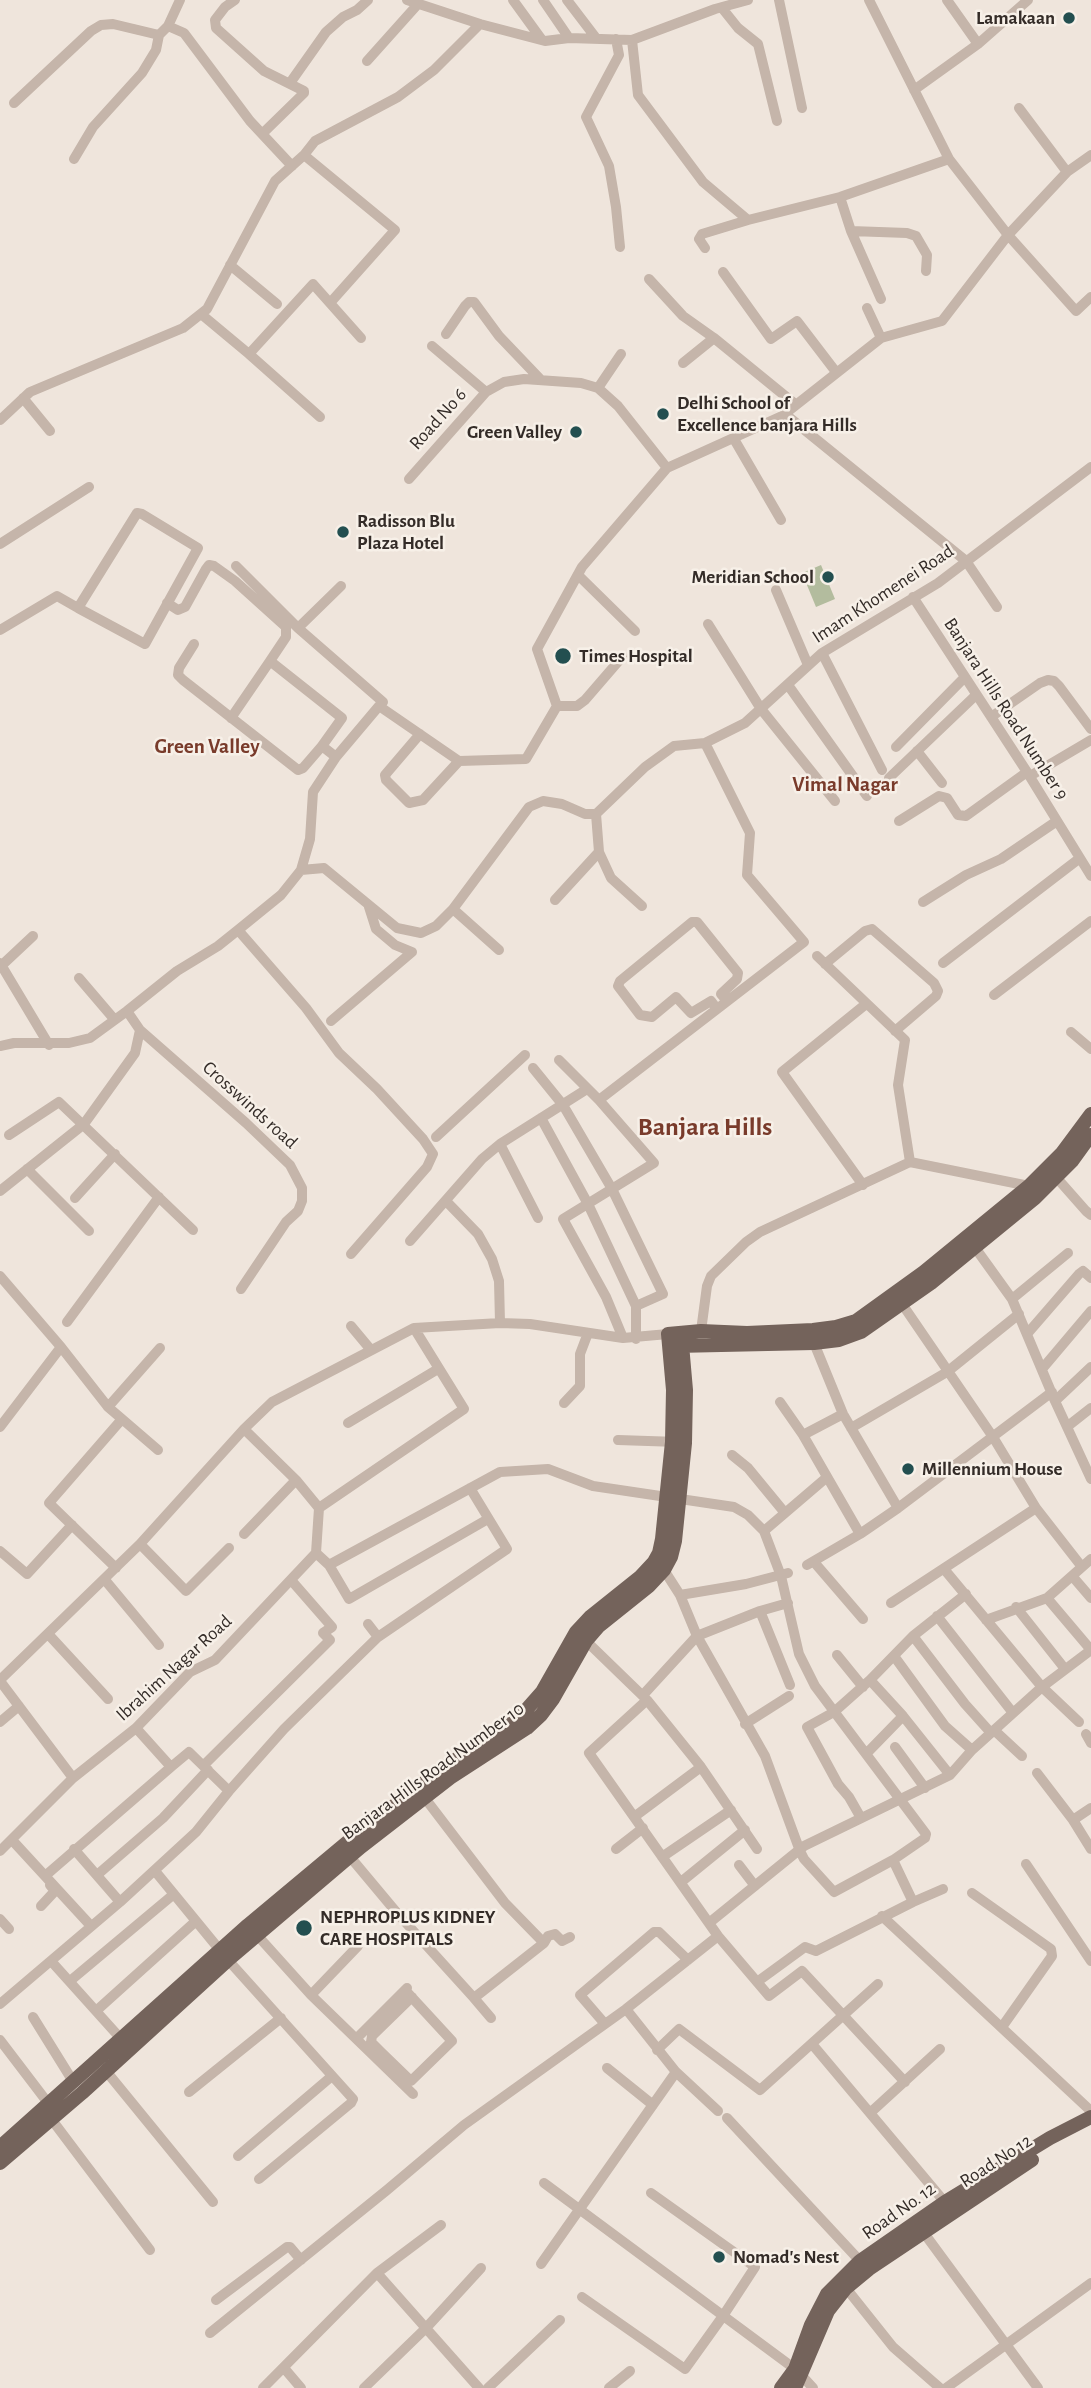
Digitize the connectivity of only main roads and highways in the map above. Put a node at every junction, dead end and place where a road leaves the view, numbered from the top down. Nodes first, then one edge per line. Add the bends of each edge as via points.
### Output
1 (1091, 1114) edge
2 (1091, 1135) edge
3 (1034, 1190) junction
4 (898, 1298) junction
5 (675, 1340) junction
6 (673, 1498) junction
7 (581, 1636) junction
8 (346, 1852) junction
9 (224, 1955) junction
10 (47, 2110) junction
11 (1091, 2117) edge
12 (1091, 2127) edge
13 (0, 2147) edge
14 (0, 2163) edge
15 (949, 2207) junction
16 (797, 2378) edge
17 (781, 2388) edge

1 - 3 main road
2 - 3 main road via 1056,1177
3 - 4 main road
4 - 5 main road via 836,1327 701,1331
4 - 5 main road via 861,1332 839,1340
5 - 6 main road, Banjara Hills Road Number 10 via 678,1443
6 - 7 main road, Banjara Hills Road Number 10 via 654,1562 607,1603
6 - 7 main road, Banjara Hills Road Number 10 via 675,1541 664,1570
7 - 8 main road, Banjara Hills Road Number 10 via 519,1718 443,1768 421,1793
8 - 9 main road, Banjara Hills Road Number 10
8 - 9 main road, Banjara Hills Road Number 10 via 257,1935
9 - 10 main road, Banjara Hills Road Number 10
9 - 10 main road, Banjara Hills Road Number 10 via 106,2071
10 - 13 main road, Banjara Hills Road Number 10
10 - 14 main road, Banjara Hills Road Number 10
11 - 15 main road, Road No. 12 via 1050,2138
12 - 15 main road, Road No 12
15 - 16 main road, Road No 12 via 924,2234 846,2288 828,2311
15 - 16 main road, Road No. 12 via 860,2261 827,2294 811,2325
16 - 17 main road, Road No. 12

